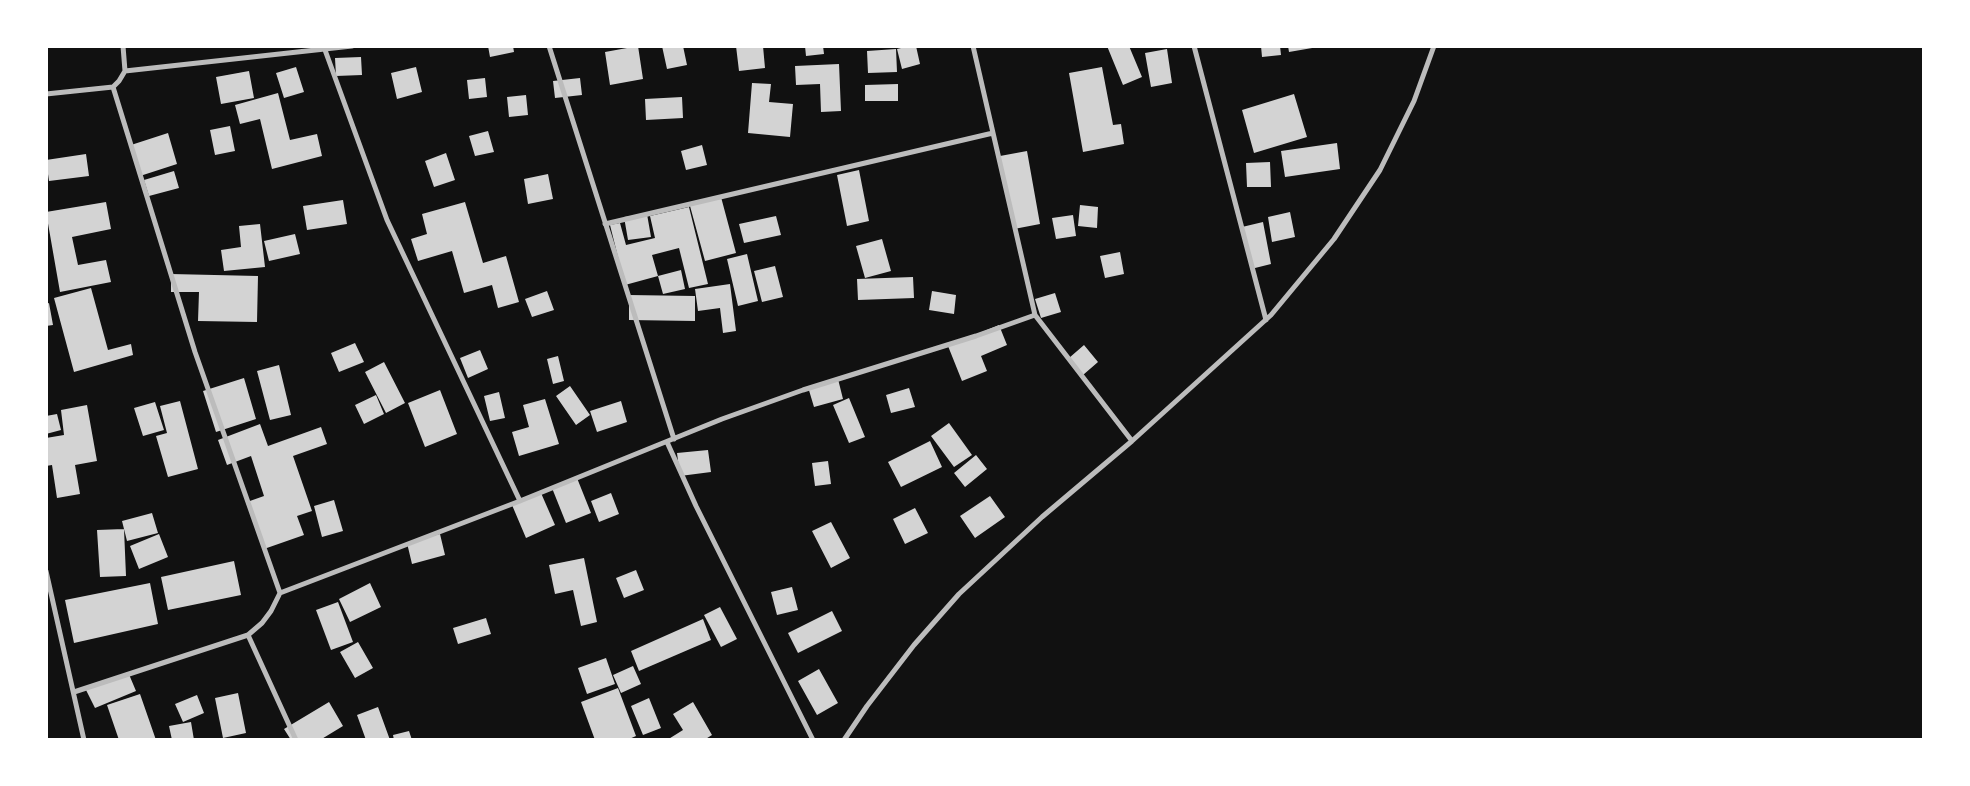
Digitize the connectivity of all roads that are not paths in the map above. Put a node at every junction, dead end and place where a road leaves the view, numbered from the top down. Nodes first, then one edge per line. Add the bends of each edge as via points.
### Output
1 (123, 46) edge
2 (352, 46) edge
3 (548, 46) edge
4 (973, 46) edge
5 (1194, 46) edge
6 (1434, 46) edge
7 (326, 50) junction
8 (125, 72) junction
9 (113, 87) junction
10 (46, 94) edge
11 (993, 133) junction
12 (606, 224) junction
13 (1035, 315) junction
14 (1266, 320) junction
15 (674, 439) junction
16 (1132, 440) junction
17 (667, 442) junction
18 (520, 501) junction
19 (46, 571) edge
20 (280, 593) junction
21 (248, 635) junction
22 (74, 692) junction
23 (84, 740) edge
24 (296, 740) edge
25 (813, 740) edge
26 (844, 740) edge

1 - 8 street
2 - 7 street
3 - 12 street
4 - 11 street
5 - 14 street
6 - 14 street via 1414,101 1380,170 1334,239
7 - 8 street
7 - 18 street via 387,220
8 - 9 street
9 - 10 street
9 - 20 street via 195,352
11 - 12 street
11 - 13 street
12 - 15 street
13 - 15 street via 803,390
13 - 16 street
14 - 16 street
15 - 17 street
16 - 26 street via 959,594 914,646
17 - 18 street
17 - 25 street
18 - 20 street
19 - 22 street
20 - 21 street via 262,624
21 - 22 street
21 - 24 street
22 - 23 street

